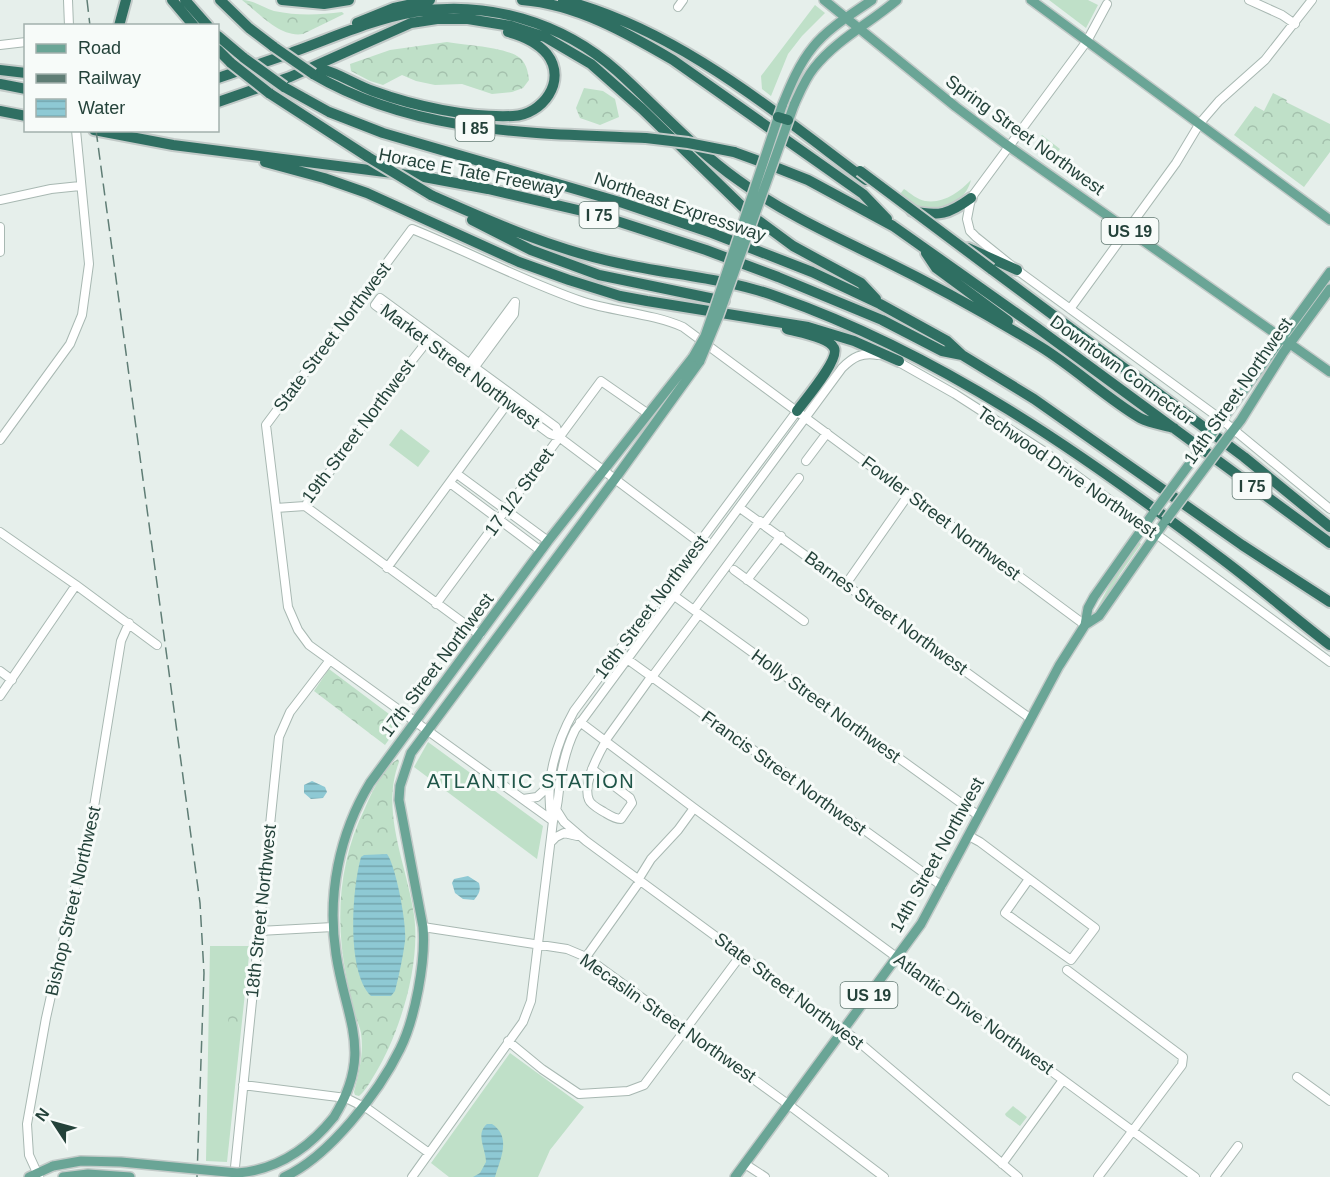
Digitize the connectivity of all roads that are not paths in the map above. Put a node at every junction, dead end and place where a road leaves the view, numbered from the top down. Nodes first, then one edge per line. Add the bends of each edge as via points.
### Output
1 (68, 0) edge
2 (126, 0) edge
3 (172, 0) edge
4 (185, 0) edge
5 (220, 0) edge
6 (282, 0) edge
7 (349, 0) edge
8 (430, 0) edge
9 (522, 0) edge
10 (563, 0) edge
11 (683, 0) edge
12 (824, 0) edge
13 (872, 0) edge
14 (897, 0) edge
15 (1031, 0) edge
16 (1249, 0) edge
17 (1312, 0) edge
18 (1107, 4) dead end
19 (678, 7) dead end
20 (847, 18) junction
21 (69, 24) edge
22 (120, 24) edge
23 (192, 24) edge
24 (206, 24) edge
25 (1295, 24) junction
26 (860, 29) junction
27 (219, 37) edge
28 (1087, 41) junction
29 (24, 42) edge
30 (0, 45) edge
31 (353, 47) junction
32 (219, 51) edge
33 (293, 52) junction
34 (0, 70) edge
35 (318, 72) junction
36 (24, 73) edge
37 (219, 78) edge
38 (0, 84) edge
39 (24, 89) edge
40 (219, 102) edge
41 (789, 103) junction
42 (0, 110) edge
43 (24, 114) edge
44 (783, 118) junction
45 (1200, 123) junction
46 (76, 132) edge
47 (106, 132) edge
48 (1009, 147) junction
49 (215, 151) junction
50 (80, 186) junction
51 (431, 195) junction
52 (971, 198) junction
53 (0, 200) edge
54 (906, 209) junction
55 (1330, 220) edge
56 (893, 226) junction
57 (0, 227) edge
58 (412, 229) joint
59 (1127, 230) junction
60 (920, 246) junction
61 (0, 252) edge
62 (1017, 270) junction
63 (1330, 272) edge
64 (1330, 289) edge
65 (721, 300) junction
66 (880, 304) junction
67 (810, 309) junction
68 (1070, 309) junction
69 (734, 315) junction
70 (429, 339) junction
71 (1286, 341) junction
72 (1041, 347) junction
73 (962, 355) junction
74 (697, 359) junction
75 (899, 361) junction
76 (469, 368) junction
77 (1330, 372) edge
78 (510, 400) junction
79 (647, 413) junction
80 (801, 414) junction
81 (1222, 420) junction
82 (1174, 429) junction
83 (827, 433) junction
84 (1231, 434) junction
85 (559, 437) junction
86 (0, 440) edge
87 (806, 461) dead end
88 (603, 470) junction
89 (457, 474) junction
90 (799, 478) dead end
91 (615, 479) junction
92 (450, 483) junction
93 (909, 494) junction
94 (305, 506) junction
95 (276, 508) junction
96 (740, 508) junction
97 (1330, 509) edge
98 (506, 510) junction
99 (499, 519) junction
100 (762, 523) junction
101 (1144, 525) junction
102 (1330, 527) edge
103 (0, 532) edge
104 (1156, 534) junction
105 (781, 536) junction
106 (548, 541) junction
107 (699, 543) junction
108 (1330, 543) edge
109 (708, 549) junction
110 (541, 551) junction
111 (387, 568) junction
112 (734, 570) dead end
113 (747, 580) junction
114 (846, 584) junction
115 (76, 585) junction
116 (673, 595) junction
117 (1330, 603) edge
118 (436, 604) junction
119 (696, 612) junction
120 (804, 621) dead end
121 (129, 623) junction
122 (1084, 625) junction
123 (480, 635) junction
124 (157, 645) dead end
125 (1330, 645) edge
126 (627, 659) junction
127 (330, 660) junction
128 (1330, 662) edge
129 (0, 671) edge
130 (652, 677) junction
131 (12, 680) junction
132 (0, 696) edge
133 (1031, 719) junction
134 (416, 722) junction
135 (580, 722) junction
136 (428, 730) junction
137 (605, 741) junction
138 (592, 769) junction
139 (551, 784) junction
140 (522, 799) junction
141 (694, 808) junction
142 (557, 811) junction
143 (979, 816) junction
144 (553, 821) junction
145 (969, 836) junction
146 (586, 842) junction
147 (550, 844) junction
148 (1029, 879) junction
149 (639, 881) junction
150 (942, 886) junction
151 (333, 927) junction
152 (423, 927) junction
153 (259, 931) junction
154 (537, 946) junction
155 (741, 955) junction
156 (586, 957) junction
157 (897, 958) junction
158 (1067, 970) dead end
159 (685, 1030) junction
160 (843, 1030) junction
161 (508, 1041) junction
162 (1297, 1077) dead end
163 (1063, 1080) junction
164 (243, 1085) junction
165 (346, 1098) junction
166 (1330, 1101) edge
167 (789, 1105) junction
168 (362, 1106) junction
169 (1132, 1131) junction
170 (1238, 1146) dead end
171 (429, 1153) junction
172 (746, 1164) junction
173 (1002, 1164) junction
174 (35, 1175) edge
175 (63, 1177) edge
176 (130, 1177) edge
177 (234, 1177) edge
178 (284, 1177) edge
179 (412, 1177) edge
180 (735, 1177) edge
181 (765, 1177) edge
182 (884, 1177) edge
183 (1018, 1177) edge
184 (1098, 1177) edge
185 (1195, 1177) edge
186 (1215, 1177) edge

1 - 21 street
2 - 22 highway
3 - 23 highway
4 - 24 highway
5 - 35 highway, bridge via 274,47
6 - 7 highway via 324,4
8 - 33 highway via 372,16
9 - 56 highway, I 75 via 558,6 592,19 673,60 863,194
10 - 54 highway via 631,25 709,68
11 - 19 street
12 - 20 main road, Spring Street Northwest / US 19
13 - 20 main road, 17th Street Northwest
14 - 26 main road, 17th Street Northwest
15 - 28 main road
16 - 25 street
17 - 25 street
18 - 28 street
20 - 26 main road, Spring Street Northwest / US 19
20 - 41 main road, 17th Street Northwest via 813,46 798,70
25 - 45 street via 1265,60
26 - 41 main road, 17th Street Northwest via 815,66
26 - 48 main road, Spring Street Northwest / US 19
27 - 66 highway, Northeast Expressway / I 85, bridge via 284,87 329,112 383,133 712,232
28 - 45 main road
28 - 48 street
29 - 30 street
31 - 35 highway via 415,27 480,26 519,35 537,45 551,59 553,84 546,99 532,111 511,117 438,109
31 - 40 highway via 290,77
31 - 66 highway via 411,23 446,18 497,22 545,37 576,53 612,81 757,220 793,246 861,283
32 - 51 highway, bridge via 269,93
33 - 37 highway
33 - 72 highway via 392,18 435,9 482,10 548,27 598,56 718,165 757,194
34 - 36 highway
35 - 56 highway, I 85, bridge via 339,88 380,105 447,123 523,133 646,138 734,152 808,180
38 - 39 highway
41 - 44 main road, 17th Street Northwest, bridge
42 - 43 highway
44 - 65 main road, 17th Street Northwest, bridge
44 - 102 highway, bridge via 802,128 1236,450
45 - 55 main road
45 - 59 street
46 - 50 street
47 - 49 highway, Horace E Tate Freeway / I 75
48 - 52 street
48 - 59 main road, Spring Street Northwest / US 19
49 - 69 highway via 358,189 519,262 569,280 638,299
49 - 73 highway, Horace E Tate Freeway / I 75 via 424,177 595,214 778,277 882,320 942,351
50 - 53 street
50 - 86 street via 88,264 82,315 70,344
51 - 65 highway via 531,250 599,275
51 - 67 highway via 514,232 569,251 749,288
52 - 54 highway via 945,213
52 - 62 street via 967,219 970,231
54 - 62 highway via 950,239
56 - 60 highway, Downtown Connector / I 75
57 - 61 street
58 - 80 street, Fowler Street Northwest via 544,288 683,327
58 - 95 street, State Street Northwest via 266,425
59 - 68 street
59 - 71 main road, Spring Street Northwest / US 19
60 - 72 highway via 936,268
60 - 82 highway, Downtown Connector / I 75
62 - 68 street
63 - 71 main road, 14th Street Northwest
64 - 71 main road, 14th Street Northwest / US 19
65 - 74 main road, 17th Street Northwest, bridge
66 - 73 highway, Northeast Expressway / I 85 via 947,341
67 - 75 highway
67 - 125 highway via 935,367 1054,438 1219,556
68 - 81 street
69 - 75 highway via 826,331
69 - 80 highway via 815,337 834,348 829,366
70 - 70 street, Market Street Northwest via 380,298 375,305
70 - 76 street, Market Street Northwest
70 - 94 street, 19th Street Northwest
71 - 77 main road, Spring Street Northwest
71 - 81 main road, 14th Street Northwest / US 19
71 - 84 main road, 14th Street Northwest / US 19
72 - 82 highway via 1142,419
73 - 117 highway, I 75 via 1034,399
74 - 79 main road, 17th Street Northwest
74 - 91 main road, 17th Street Northwest
75 - 80 street, Techwood Drive Northwest via 871,354 854,357
75 - 101 street, Techwood Drive Northwest via 1042,450
76 - 76 street via 514,314 515,302
76 - 78 street, Market Street Northwest
78 - 85 street, Market Street Northwest via 556,427
78 - 89 street
79 - 85 street, 17 1/2 Street via 601,381
79 - 88 main road, 17th Street Northwest
80 - 83 street, Fowler Street Northwest
80 - 96 street, 16th Street Northwest
80 - 107 street, 16th Street Northwest
81 - 84 street
81 - 101 main road, 14th Street Northwest / US 19, bridge
82 - 108 highway, Downtown Connector / I 75
83 - 87 street
83 - 93 street, Fowler Street Northwest
84 - 97 street
84 - 104 main road, 14th Street Northwest / US 19, bridge
85 - 88 street, Market Street Northwest
85 - 98 street, 17 1/2 Street
88 - 91 street, Market Street Northwest
88 - 106 main road, 17th Street Northwest
89 - 92 street
89 - 98 street
90 - 100 street
91 - 107 street, Market Street Northwest
91 - 136 main road, 17th Street Northwest
92 - 99 street
92 - 111 street
93 - 114 street
93 - 122 street, Fowler Street Northwest
94 - 95 street, 19th Street Northwest
94 - 111 street
95 - 127 street, State Street Northwest via 288,607 309,645
96 - 100 street, Barnes Street Northwest
96 - 109 street, 16th Street Northwest
98 - 99 street, 17 1/2 Street
98 - 106 street
99 - 110 street
99 - 118 street, 17 1/2 Street
100 - 105 street, Barnes Street Northwest
100 - 119 street
101 - 104 street, Techwood Drive Northwest
101 - 122 main road, 14th Street Northwest / US 19 via 1094,597
103 - 115 street
104 - 122 main road, 14th Street Northwest / US 19 via 1099,616
104 - 128 street, Techwood Drive Northwest
105 - 113 street
105 - 114 street, Barnes Street Northwest
106 - 110 main road, 17th Street Northwest
107 - 109 street, Market Street Northwest
107 - 139 street, 16th Street Northwest via 577,706 561,737
109 - 116 street, 16th Street Northwest
110 - 123 main road, 17th Street Northwest
111 - 118 street
112 - 113 street
113 - 120 street
114 - 133 street, Barnes Street Northwest
115 - 121 street
115 - 131 street
116 - 119 street, Holly Street Northwest
116 - 126 street, 16th Street Northwest
118 - 123 street
119 - 130 street
119 - 143 street, Holly Street Northwest
121 - 124 street
121 - 174 street, Bishop Street Northwest via 121,641 86,856 81,861 31,1093 26,1139
122 - 133 main road, 14th Street Northwest / US 19
123 - 134 main road, 17th Street Northwest
126 - 130 street, Francis Street Northwest
126 - 135 street, 16th Street Northwest
127 - 134 street, State Street Northwest
127 - 153 street, 18th Street Northwest via 291,712 279,737
129 - 131 street
130 - 137 street
130 - 150 street, Francis Street Northwest
131 - 132 street
133 - 143 main road, 14th Street Northwest / US 19
134 - 136 street, State Street Northwest
134 - 151 main road, 17th Street Northwest via 360,799 337,871
135 - 137 street, Atlantic Drive Northwest
135 - 142 street, 16th Street Northwest via 567,748
136 - 140 street, State Street Northwest
136 - 152 main road, 17th Street Northwest via 406,764 399,800
137 - 138 street
137 - 141 street, Atlantic Drive Northwest
138 - 138 street via 589,800 621,819 632,803 630,798
139 - 140 street via 537,797
139 - 144 street, 16th Street Northwest
140 - 144 street, State Street Northwest
141 - 149 street via 651,859
141 - 157 street, Atlantic Drive Northwest
142 - 144 street, 16th Street Northwest
142 - 146 street, State Street Northwest
143 - 145 main road, 14th Street Northwest / US 19
144 - 147 street, 16th Street Northwest
145 - 148 street
145 - 150 main road, 14th Street Northwest / US 19
146 - 147 street via 567,832
146 - 149 street, State Street Northwest
147 - 154 street, 16th Street Northwest
148 - 148 street via 1095,928 1071,960 1005,913
149 - 155 street, State Street Northwest
149 - 156 street
150 - 157 main road, 14th Street Northwest / US 19
151 - 153 street
151 - 165 main road, 17th Street Northwest via 356,1040 355,1071
152 - 154 street, Mecaslin Street Northwest
152 - 168 main road, 17th Street Northwest via 418,992 401,1047
153 - 164 street, 18th Street Northwest
154 - 156 street, Mecaslin Street Northwest via 567,949
154 - 161 street, 16th Street Northwest via 531,1001 523,1022
155 - 159 street
155 - 160 street, State Street Northwest
156 - 159 street, Mecaslin Street Northwest
157 - 160 main road, 14th Street Northwest / US 19
157 - 163 street, Atlantic Drive Northwest
158 - 169 street via 1183,1057 1182,1065
159 - 161 street via 645,1085 628,1091 579,1094
159 - 167 street, Mecaslin Street Northwest
160 - 167 main road, 14th Street Northwest / US 19
160 - 173 street, State Street Northwest
161 - 171 street, 16th Street Northwest
162 - 166 street
163 - 169 street, Atlantic Drive Northwest
163 - 173 street
164 - 165 street
164 - 177 street, 18th Street Northwest
165 - 168 street
165 - 174 main road, 17th Street Northwest, bridge via 319,1136 303,1149 250,1172 81,1161 53,1166
167 - 172 main road, 14th Street Northwest / US 19
167 - 182 street, Mecaslin Street Northwest
168 - 171 street
168 - 178 main road, 17th Street Northwest via 317,1156
169 - 184 street
169 - 185 street, Atlantic Drive Northwest
170 - 186 street
171 - 179 street, 16th Street Northwest
172 - 180 main road, 14th Street Northwest / US 19
172 - 181 street
173 - 183 street, State Street Northwest
175 - 176 main road

